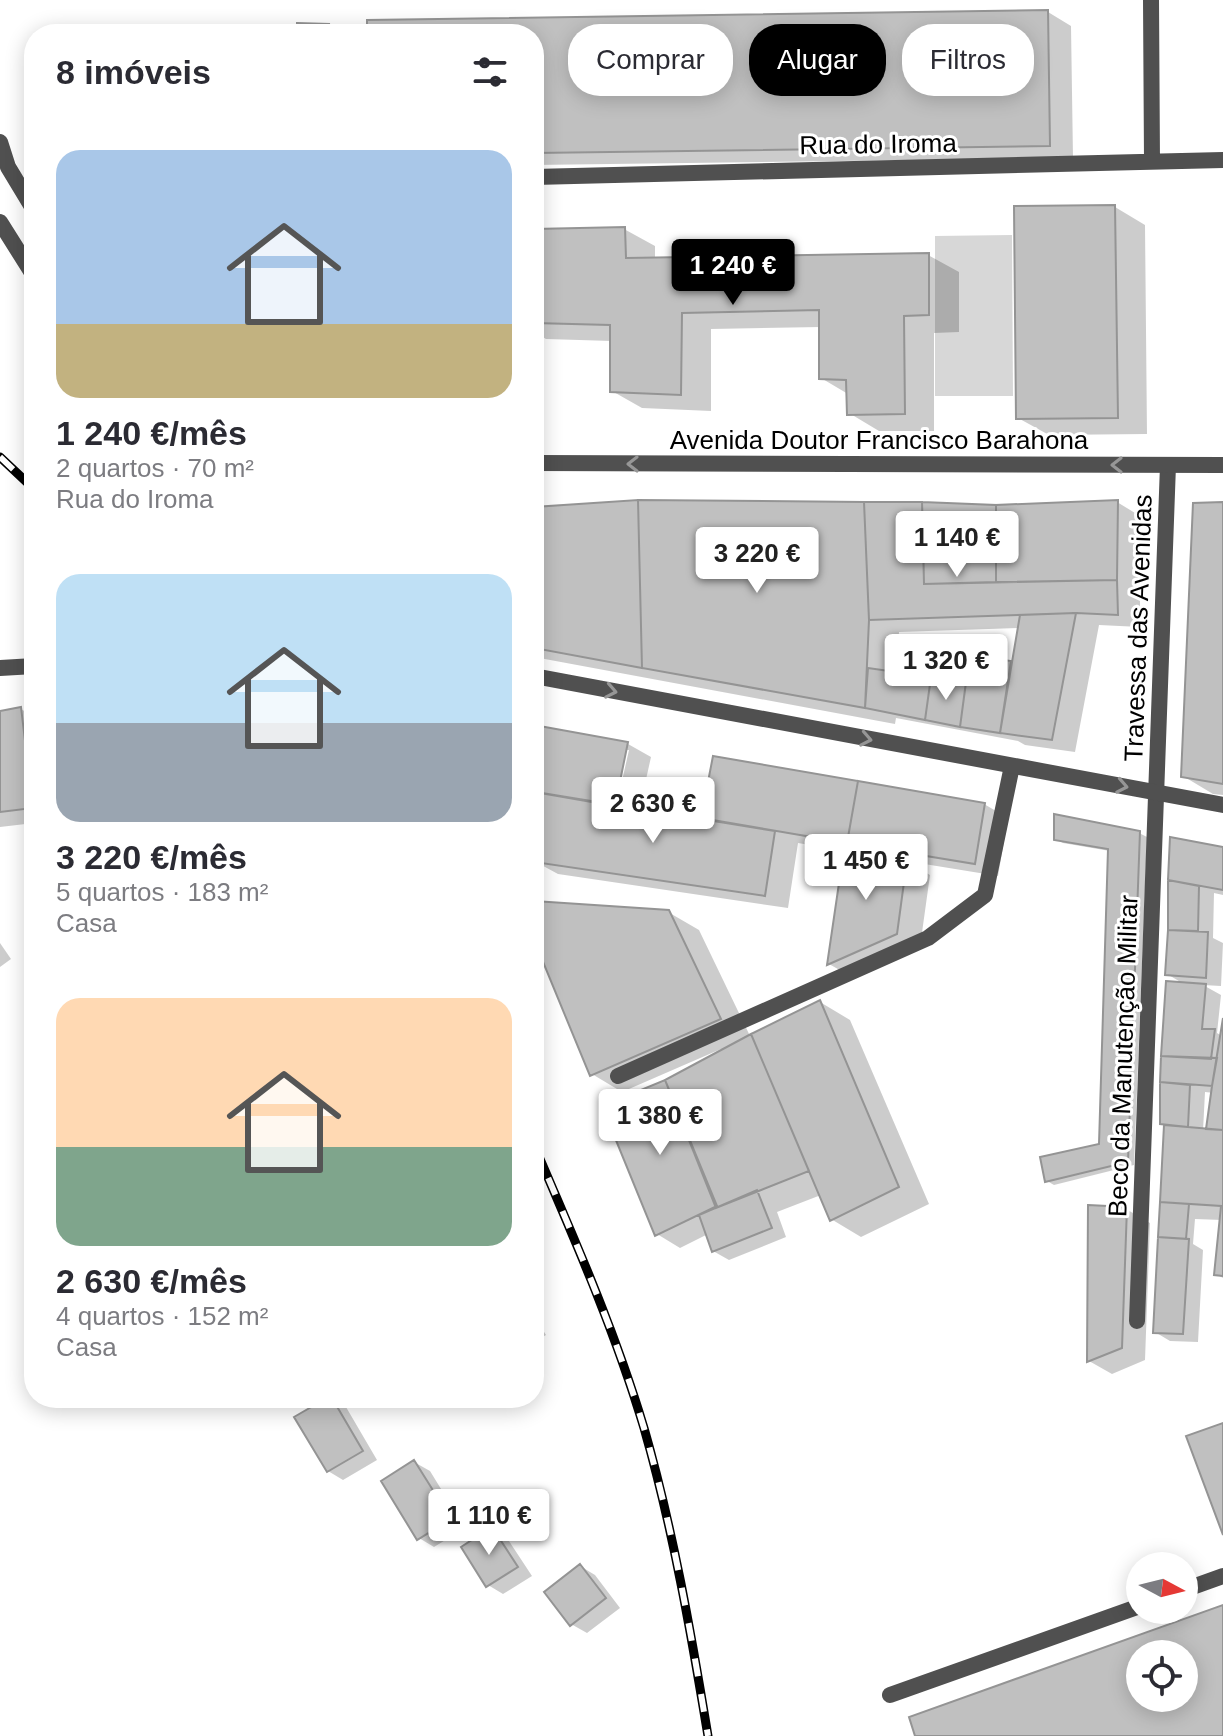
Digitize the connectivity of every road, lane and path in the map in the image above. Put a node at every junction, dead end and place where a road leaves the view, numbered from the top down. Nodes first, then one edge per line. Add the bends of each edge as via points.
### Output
1 (1151, 0) edge
2 (0, 142) edge
3 (1223, 160) edge
4 (1152, 161) junction
5 (544, 177) edge
6 (24, 193) edge
7 (0, 222) edge
8 (24, 260) edge
9 (544, 463) edge
10 (1168, 465) junction
11 (1223, 465) edge
12 (24, 667) edge
13 (0, 668) edge
14 (544, 678) edge
15 (1012, 766) junction
16 (1157, 793) junction
17 (1223, 805) edge
18 (618, 1076) dead end
19 (1137, 1321) dead end
20 (1223, 1576) edge
21 (1198, 1585) edge
22 (1126, 1611) edge
23 (890, 1695) dead end

1 - 4 street
2 - 6 street
3 - 4 street, Rua do Iroma
4 - 5 street, Rua do Iroma
7 - 8 street
10 -> 9 street, Avenida Doutor Francisco Barahona
10 - 11 street, Avenida Doutor Francisco Barahona
10 - 16 street, Travessa das Avenidas
12 - 13 street
14 -> 15 street
15 -> 16 street
15 - 18 street via 985,895 928,938
16 - 17 street
16 - 19 street, Beco da Manutenção Militar
20 - 21 street
22 - 23 street

